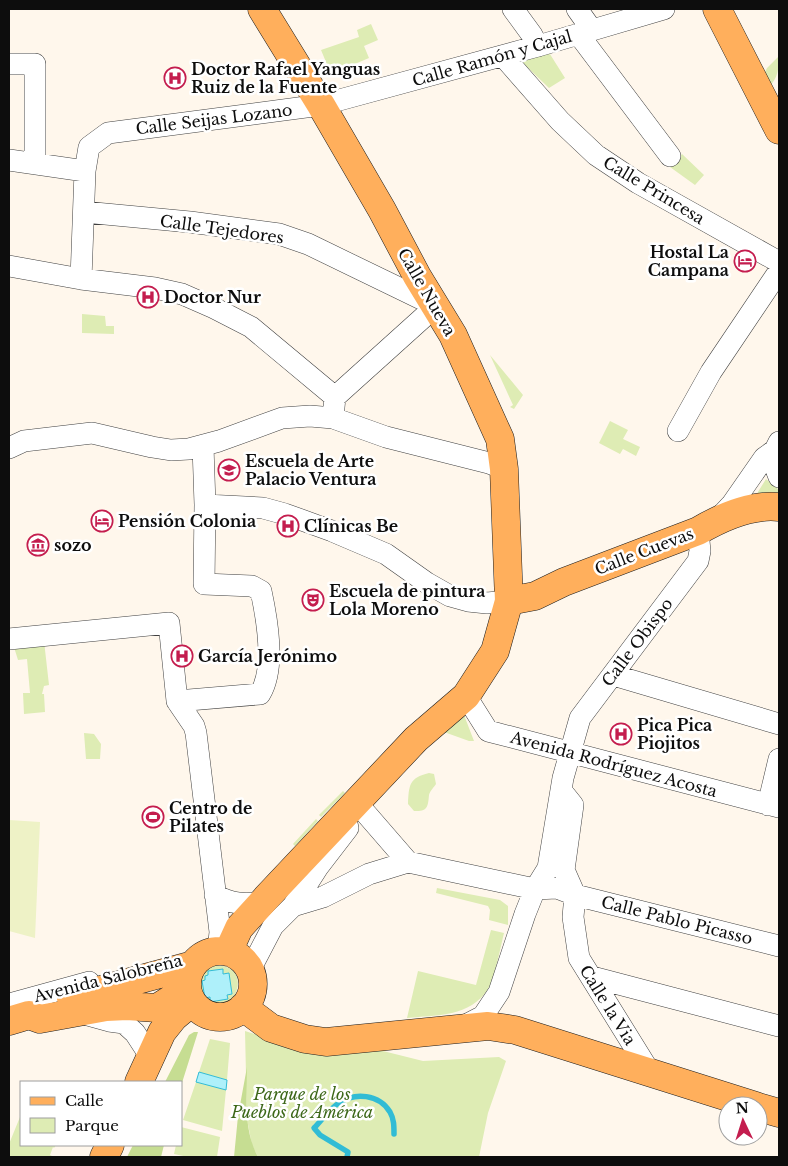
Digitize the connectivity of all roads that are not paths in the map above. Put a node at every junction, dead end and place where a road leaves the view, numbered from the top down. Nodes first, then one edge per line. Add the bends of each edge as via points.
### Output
1 (262, 9) edge
2 (513, 9) edge
3 (577, 9) edge
4 (664, 9) edge
5 (720, 11) edge
6 (585, 32) junction
7 (538, 46) junction
8 (503, 56) junction
9 (9, 64) edge
10 (320, 106) junction
11 (779, 130) edge
12 (670, 156) dead end
13 (9, 160) edge
14 (35, 164) junction
15 (85, 171) junction
16 (84, 212) junction
17 (779, 262) edge
18 (9, 266) edge
19 (779, 271) edge
20 (81, 279) junction
21 (436, 306) junction
22 (334, 407) junction
23 (678, 431) dead end
24 (204, 446) junction
25 (777, 446) edge
26 (9, 448) edge
27 (504, 469) junction
28 (779, 478) edge
29 (205, 505) junction
30 (779, 507) edge
31 (707, 526) junction
32 (509, 601) junction
33 (9, 639) edge
34 (613, 675) junction
35 (466, 696) junction
36 (177, 701) junction
37 (580, 718) junction
38 (779, 724) edge
39 (536, 744) junction
40 (569, 752) junction
41 (779, 758) edge
42 (561, 790) junction
43 (774, 806) edge
44 (350, 809) junction
45 (408, 862) junction
46 (535, 888) junction
47 (215, 895) junction
48 (575, 895) junction
49 (263, 902) junction
50 (293, 906) junction
51 (779, 946) edge
52 (204, 969) junction
53 (250, 970) junction
54 (592, 977) junction
55 (16, 1006) edge
56 (243, 1007) junction
57 (80, 1013) junction
58 (779, 1026) edge
59 (460, 1028) junction
60 (150, 1056) junction
61 (651, 1074) junction
62 (139, 1081) edge
63 (724, 1096) edge

1 - 10 main road, Calle Nueva
2 - 7 street
3 - 6 street
4 - 6 street, Calle Ramón y Cajal
5 - 11 main road
6 - 7 street, Calle Ramón y Cajal
6 - 12 street
7 - 8 street, Calle Ramón y Cajal
8 - 10 street, Calle Ramón y Cajal
8 - 17 street, Calle Princesa via 560,121 596,155 638,183
9 - 14 street via 35,64
10 - 15 street, Calle Seijas Lozano via 108,133 89,147
10 - 21 main road, Calle Nueva
13 - 14 street
14 - 15 street
15 - 16 street
16 - 20 street
16 - 21 street, Calle Tejedores via 279,234 308,244
18 - 20 street
19 - 23 street via 711,372
20 - 22 street via 155,288 182,294 214,308 251,327
21 - 22 street
21 - 27 main road, Calle Nueva via 453,335 500,439
22 - 24 street via 310,416 282,418
22 - 27 street via 386,437
24 - 26 street via 171,450 92,433 24,442
24 - 29 street
25 - 28 street via 774,464
25 - 31 street via 764,458 732,504
27 - 32 main road, Calle Nueva
29 - 32 street via 263,508 285,514 386,554 450,596 487,603
29 - 36 street via 204,584 252,586 260,591 267,619 268,675 260,694
30 - 31 main road, Calle Cuevas via 751,509
31 - 32 main road, Calle Cuevas via 535,596
31 - 34 street, Calle Obispo via 698,561
32 - 35 main road, Calle Nueva via 495,651
33 - 36 street via 169,623
34 - 37 street, Calle Obispo
34 - 38 street
35 - 39 street, Avenida Rodríguez Acosta via 488,731
35 - 44 main road, Calle Nueva via 416,739
36 - 47 street via 196,733
37 - 39 street via 558,737
37 - 40 street, Calle Obispo
39 - 40 street, Avenida Rodríguez Acosta
40 - 42 street, Calle Obispo
40 - 43 street, Avenida Rodríguez Acosta
41 - 43 street
42 - 46 street, Calle Obispo via 548,868
42 - 48 street, Calle la Via via 573,804 564,870
44 - 45 street
44 - 49 main road, Calle Nueva
44 - 50 street via 348,828
45 - 46 street, Calle Pablo Picasso
45 - 50 street via 369,874 323,897
46 - 48 street, Calle Pablo Picasso via 557,888
46 - 59 street, Calle Obispo via 499,992 483,1016
47 - 49 street via 227,902 244,905
47 - 52 street via 220,932
48 - 51 street, Calle Pablo Picasso
48 - 54 street, Calle la Via via 573,917 579,958
49 - 52 main road, Calle Nueva
50 - 53 street via 273,926
52 - 53 main road via 237,956
52 - 55 main road, Avenida Salobreña via 36,1008
52 - 56 main road via 199,1009 207,1014 228,1016
52 - 57 main road, Avenida Salobreña via 157,1008 113,1007
52 - 60 main road
53 - 56 main road via 252,990
54 - 58 street
54 - 61 street, Calle la Via
55 - 57 main road, Avenida Salobreña via 40,1019
56 - 59 main road via 271,1028 304,1039 326,1042
57 - 60 street, Avenida Salobreña via 124,1023
59 - 61 main road via 488,1026 515,1030
60 - 62 main road
61 - 63 main road

